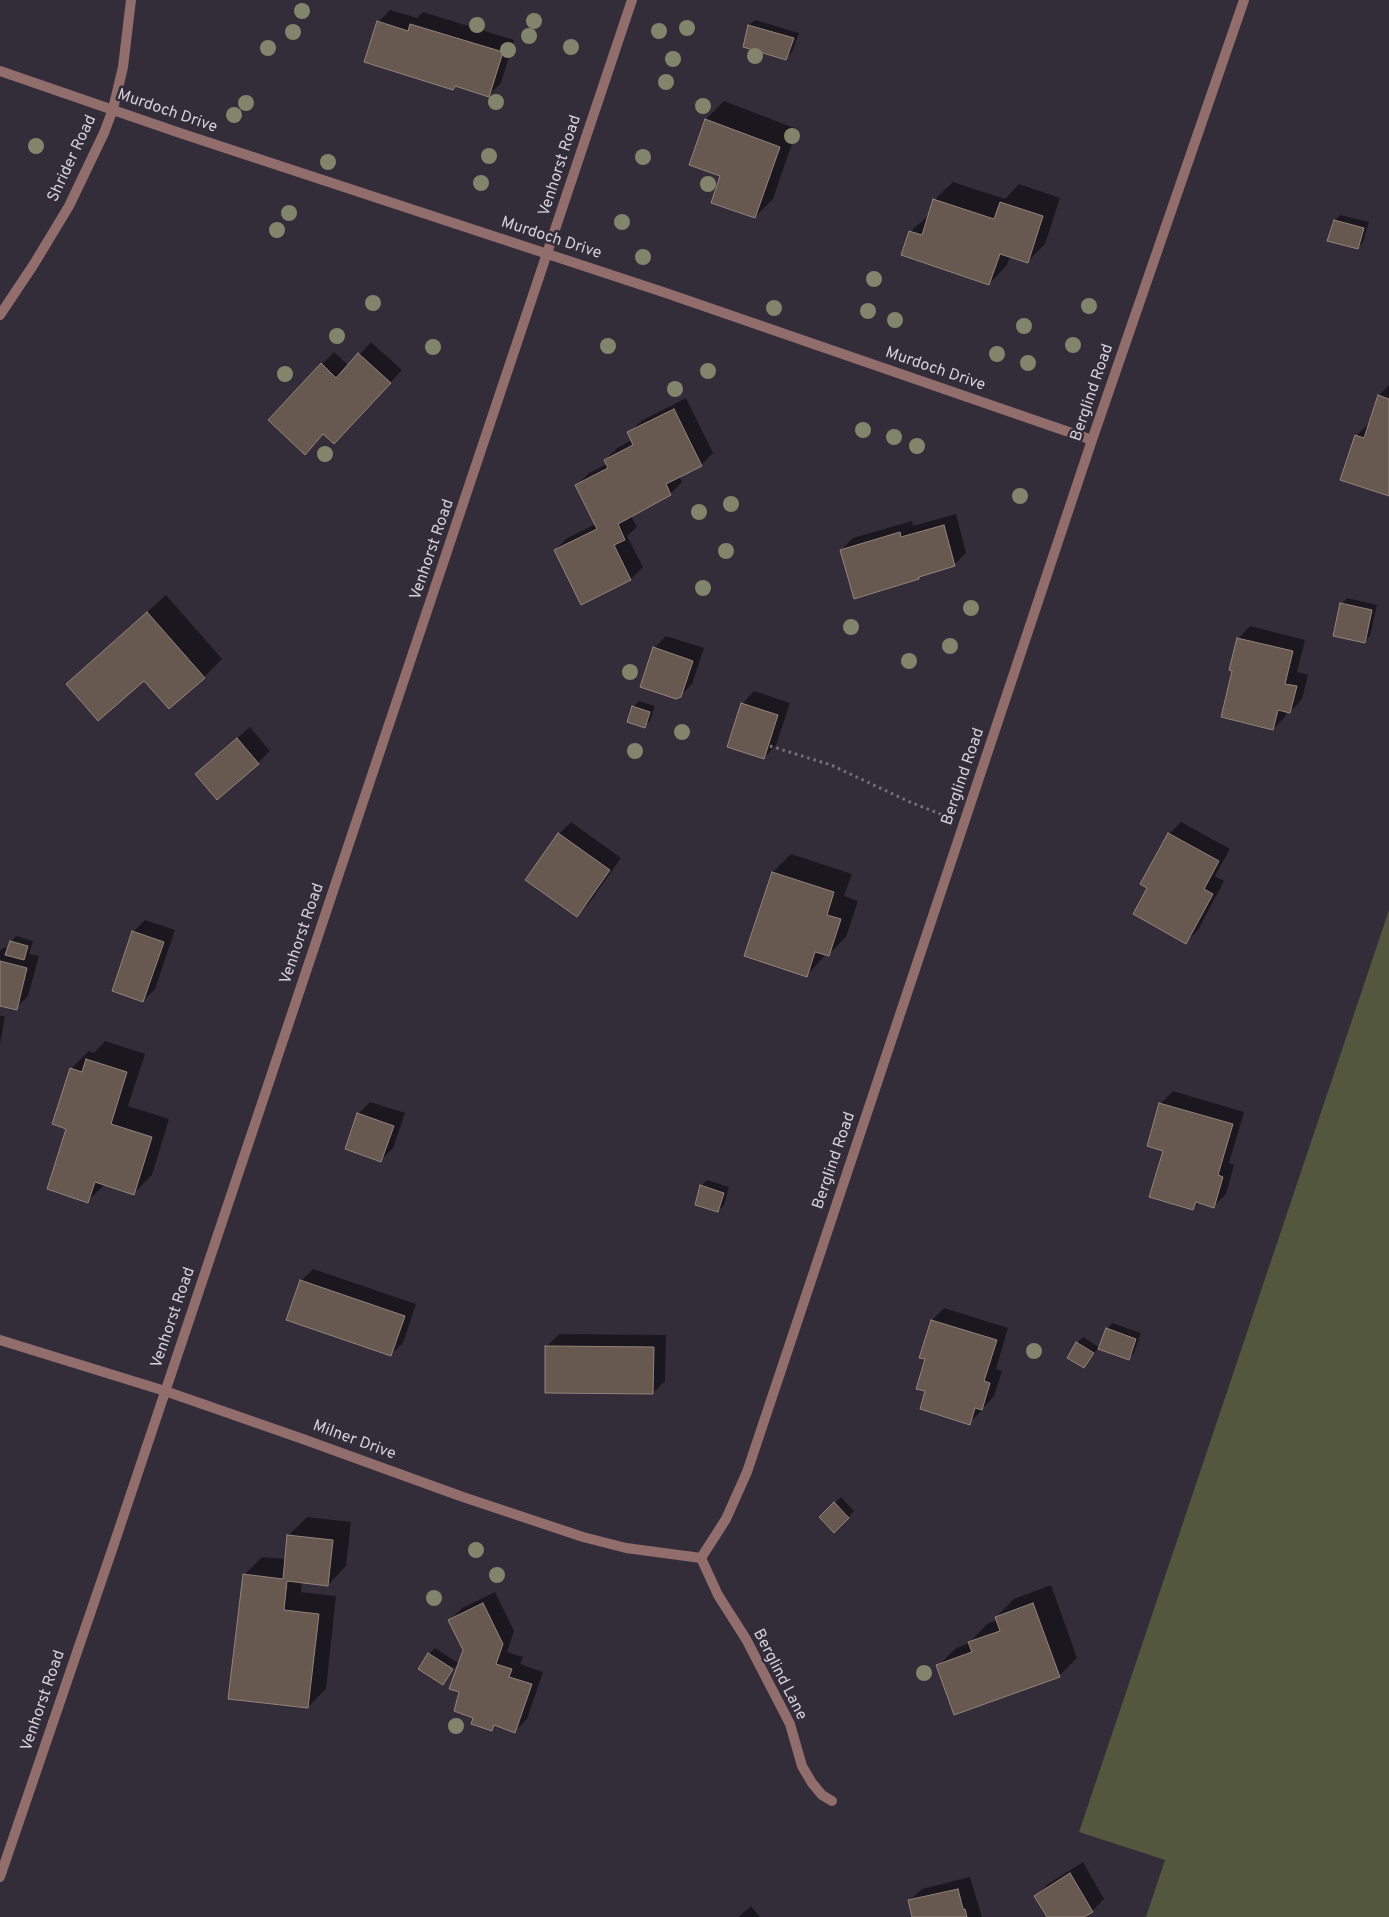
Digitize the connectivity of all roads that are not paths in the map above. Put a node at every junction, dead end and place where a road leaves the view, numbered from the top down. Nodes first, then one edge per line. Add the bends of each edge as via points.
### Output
1 (132, 0) edge
2 (632, 0) edge
3 (1244, 0) edge
4 (0, 71) edge
5 (113, 110) junction
6 (548, 254) junction
7 (0, 315) edge
8 (1092, 440) junction
9 (0, 1340) edge
10 (164, 1391) junction
11 (701, 1558) junction
12 (832, 1801) dead end
13 (0, 1877) edge

1 - 5 street, Shrider Road via 126,50
2 - 6 street, Venhorst Road
3 - 8 street, Berglind Road
4 - 5 street, Murdoch Drive
5 - 6 street, Murdoch Drive
5 - 7 street, Shrider Road via 69,206
6 - 8 street, Murdoch Drive
6 - 10 street, Venhorst Road
8 - 11 street, Berglind Road via 747,1472 726,1519
9 - 10 street, Milner Drive
10 - 11 street, Milner Drive via 583,1537 626,1548
10 - 13 street, Venhorst Road
11 - 12 street, Berglind Lane via 718,1595 746,1639 786,1716 802,1766 817,1789

